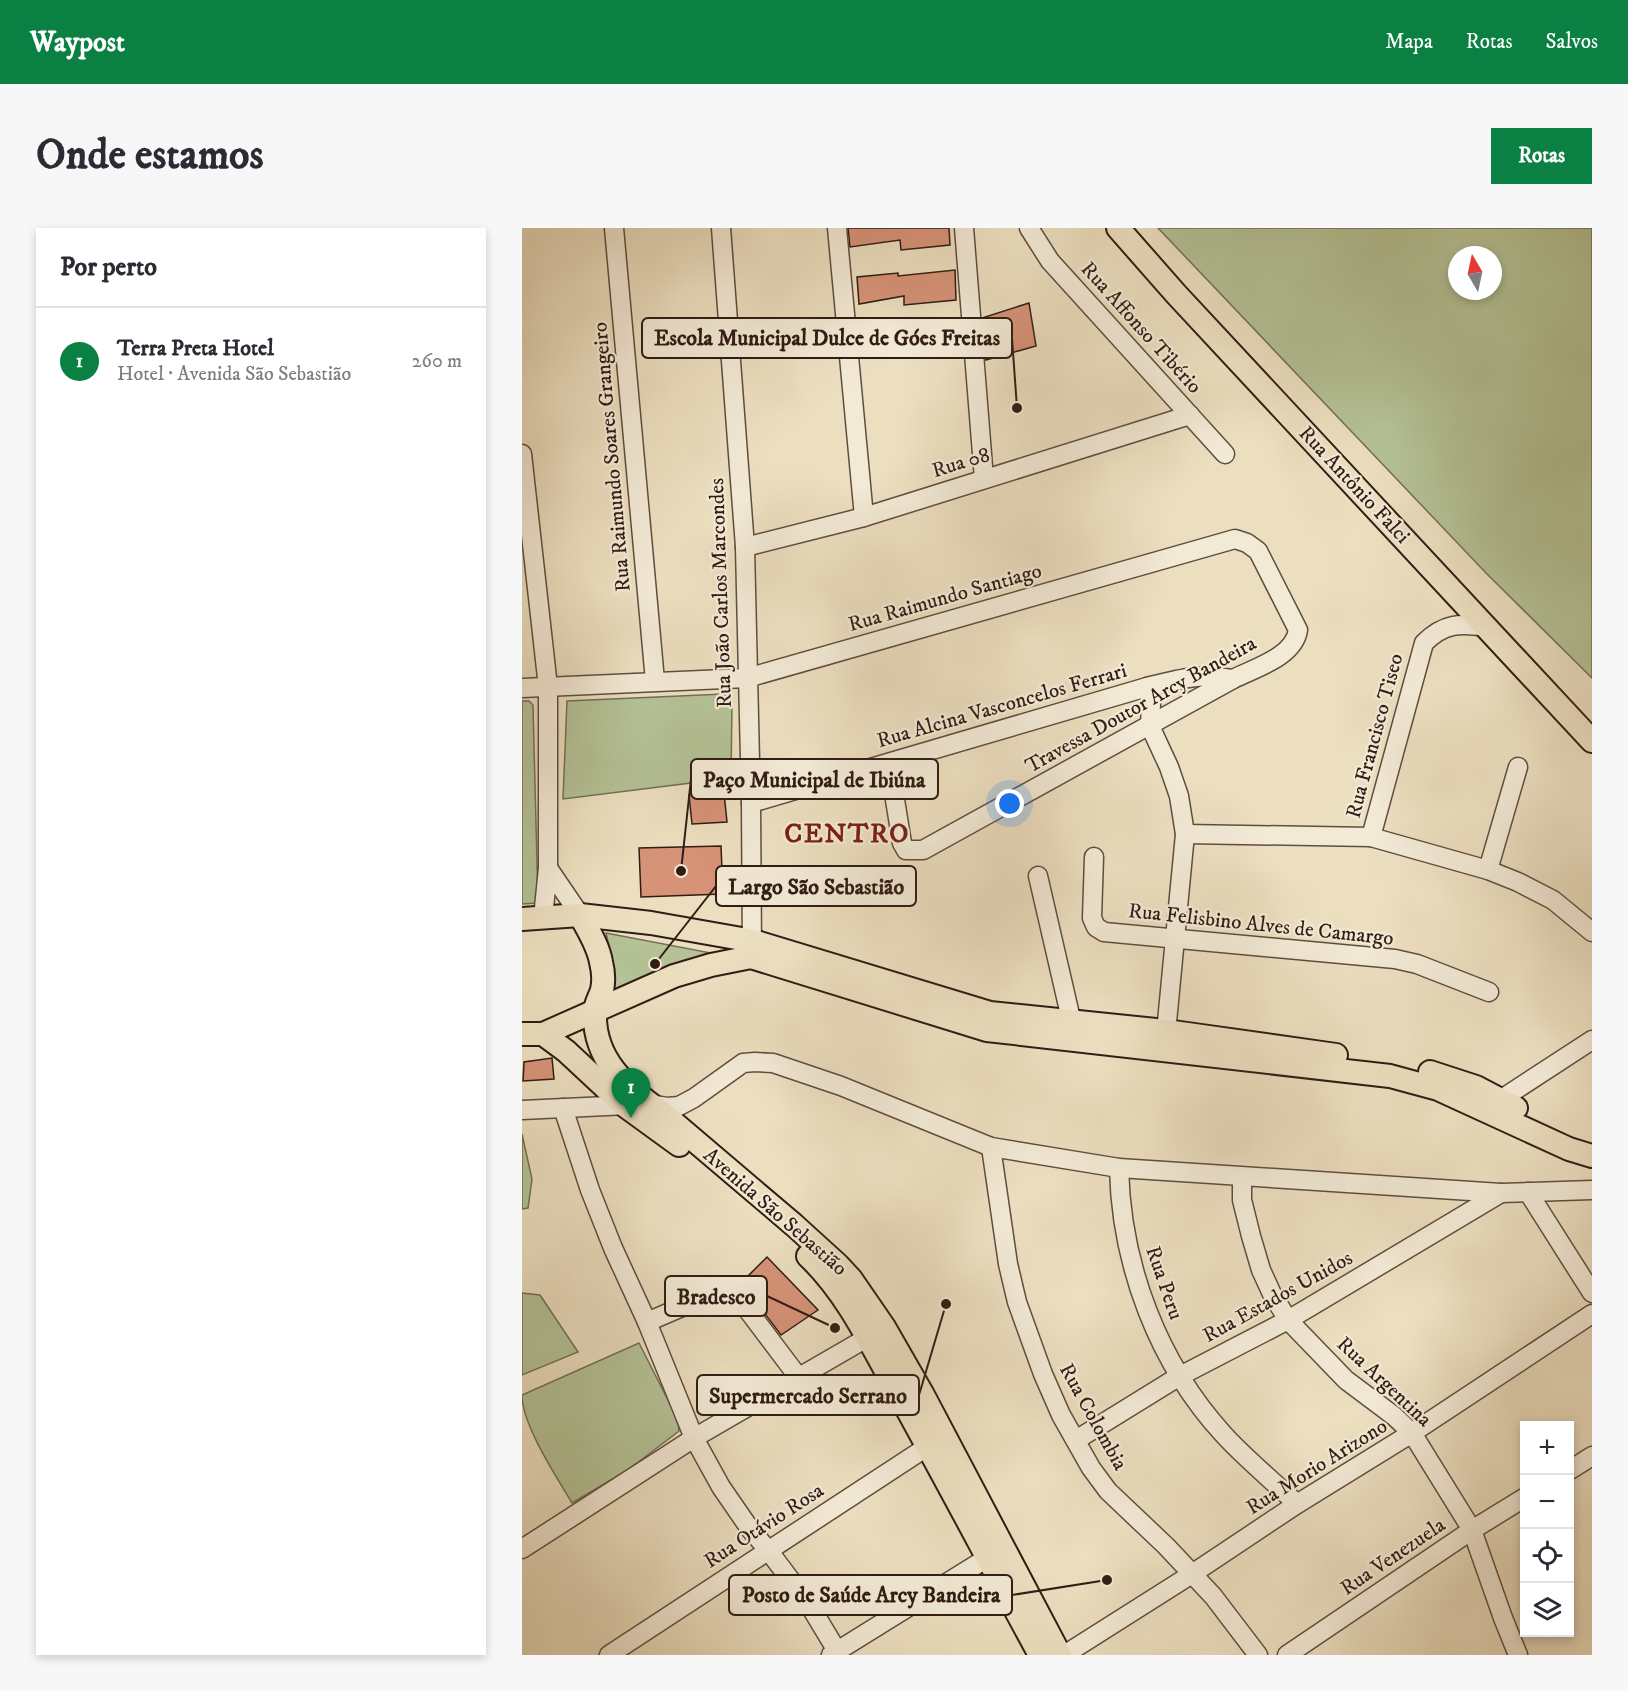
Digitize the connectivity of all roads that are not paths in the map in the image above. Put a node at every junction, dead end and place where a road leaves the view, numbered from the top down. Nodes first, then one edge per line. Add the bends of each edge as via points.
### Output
1 (614, 228) edge
2 (721, 228) edge
3 (837, 228) edge
4 (964, 228) edge
5 (1029, 228) edge
6 (1118, 228) edge
7 (1190, 415) junction
8 (522, 454) edge
9 (1225, 454) dead end
10 (984, 479) junction
11 (864, 517) junction
12 (744, 547) junction
13 (1486, 627) junction
14 (1285, 652) joint
15 (747, 678) junction
16 (1233, 679) junction
17 (655, 681) junction
18 (548, 687) junction
19 (1147, 687) junction
20 (522, 688) edge
21 (1150, 726) junction
22 (1592, 741) edge
23 (889, 763) junction
24 (1518, 767) dead end
25 (751, 803) junction
26 (1185, 834) junction
27 (1371, 837) junction
28 (1094, 857) dead end
29 (548, 868) junction
30 (1488, 870) junction
31 (1038, 876) dead end
32 (580, 915) junction
33 (532, 918) edge
34 (1592, 932) edge
35 (1176, 939) junction
36 (752, 949) junction
37 (1489, 992) dead end
38 (595, 1010) junction
39 (1074, 1032) junction
40 (532, 1034) edge
41 (1592, 1040) edge
42 (1165, 1041) junction
43 (649, 1104) junction
44 (624, 1105) junction
45 (1496, 1107) junction
46 (563, 1108) junction
47 (522, 1110) edge
48 (1592, 1140) edge
49 (991, 1147) junction
50 (1592, 1156) edge
51 (1119, 1168) junction
52 (1242, 1177) junction
53 (1592, 1190) edge
54 (1528, 1192) junction
55 (1501, 1193) junction
56 (844, 1284) junction
57 (1592, 1293) edge
58 (1592, 1314) edge
59 (1288, 1320) junction
60 (647, 1322) junction
61 (875, 1333) junction
62 (1178, 1377) junction
63 (798, 1378) junction
64 (1412, 1433) junction
65 (693, 1438) junction
66 (1076, 1440) junction
67 (936, 1441) junction
68 (1592, 1455) edge
69 (1574, 1467) edge
70 (1520, 1500) edge
71 (1298, 1504) junction
72 (970, 1505) junction
73 (1472, 1530) junction
74 (522, 1549) edge
75 (768, 1550) junction
76 (987, 1558) junction
77 (1192, 1574) junction
78 (834, 1653) edge
79 (1515, 1654) edge
80 (609, 1655) edge
81 (1040, 1655) edge
82 (1062, 1655) edge
83 (1258, 1655) edge
84 (1287, 1655) edge

1 - 17 street, Rua Raimundo Soares Grangeiro
2 - 12 street, Rua João Carlos Marcondes
3 - 11 street
4 - 10 street
5 - 7 street, Rua Affonso Tibério via 1050,261
6 - 13 main road, Rua Antônio Falci
7 - 9 street, Rua Affonso Tibério
7 - 10 street, Rua 08
8 - 18 street
10 - 11 street, Rua 08
11 - 12 street, Rua 08
12 - 15 street, Rua João Carlos Marcondes
13 - 22 main road, Rua Antônio Falci
13 - 27 street, Rua Francisco Tiseo via 1463,623 1448,626 1424,643
14 - 15 street, Rua Raimundo Santiago via 1296,639 1294,620 1258,551 1235,539
14 - 16 street, Travessa Doutor Arcy Bandeira
15 - 17 street, Rua Raimundo Santiago
15 - 25 street, Rua João Carlos Marcondes
16 - 19 street, Rua Alcina Vasconcelos Ferrari via 1195,676
16 - 21 street, Travessa Doutor Arcy Bandeira
17 - 18 street, Rua Raimundo Santiago
18 - 20 street, Rua Raimundo Santiago
18 - 29 street
19 - 21 street via 1152,703
19 - 23 street, Rua Alcina Vasconcelos Ferrari
21 - 23 street, Travessa Doutor Arcy Bandeira via 913,852 902,843
21 - 26 street via 1179,796
23 - 25 street, Rua Alcina Vasconcelos Ferrari
24 - 30 street
25 - 36 street, Rua João Carlos Marcondes
26 - 27 street
26 - 35 street
27 - 30 street
28 - 35 street, Rua Felisbino Alves de Camargo via 1092,918 1096,927 1104,932
29 - 32 street
29 - 33 street
30 - 34 street via 1553,900
31 - 39 street
32 - 33 main road
32 - 36 main road via 651,923
32 - 38 main road via 602,963 602,988
35 - 37 street, Rua Felisbino Alves de Camargo via 1395,959
35 - 42 street
36 - 38 main road via 674,976
36 - 39 main road via 988,1021
38 - 40 main road
38 - 43 main road, Avenida São Sebastião via 596,1030 609,1063 621,1080
39 - 42 main road
40 - 44 main road, Avenida São Sebastião via 566,1051
41 - 45 street
42 - 45 main road via 1390,1076
43 - 44 street
43 - 49 street via 679,1106 743,1063 773,1064 841,1086
43 - 56 main road, Avenida São Sebastião via 838,1265
44 - 46 street
44 - 56 main road, Avenida São Sebastião via 678,1144 825,1272
45 - 48 main road
45 - 50 main road via 1569,1149
46 - 47 street
46 - 60 street via 594,1200
49 - 51 street
49 - 66 street, Rua Colombia via 1017,1302 1043,1374
51 - 52 street
51 - 62 street, Rua Peru via 1120,1203 1134,1274
52 - 55 street
52 - 59 street, Rua Argentina via 1242,1200 1261,1270
53 - 54 street
54 - 55 street
54 - 57 street
55 - 59 street, Rua Estados Unidos
56 - 61 main road, Avenida São Sebastião
58 - 64 street, Rua Morio Arizono
59 - 62 street, Rua Estados Unidos
59 - 64 street, Rua Argentina via 1346,1380
60 - 63 street via 710,1295 727,1292 741,1301
60 - 65 street
61 - 63 street
61 - 67 main road, Avenida São Sebastião
62 - 66 street, Rua Estados Unidos
62 - 71 street, Rua Peru via 1224,1435
63 - 65 street
64 - 71 street, Rua Morio Arizono
64 - 73 street, Rua Argentina
65 - 74 street
65 - 75 street via 721,1487
66 - 77 street, Rua Colombia via 1108,1491
67 - 72 main road, Avenida São Sebastião
67 - 75 street, Rua Otávio Rosa
68 - 69 street
70 - 73 street, Rua Venezuela
71 - 77 street, Rua Morio Arizono
72 - 76 main road, Avenida São Sebastião
72 - 82 main road, Avenida São Sebastião
73 - 79 street, Rua Argentina
73 - 84 street, Rua Venezuela
75 - 78 street via 810,1606
75 - 80 street, Rua Otávio Rosa
76 - 78 street
76 - 81 main road, Avenida São Sebastião
77 - 82 street, Rua Morio Arizono
77 - 83 street, Rua Colombia

